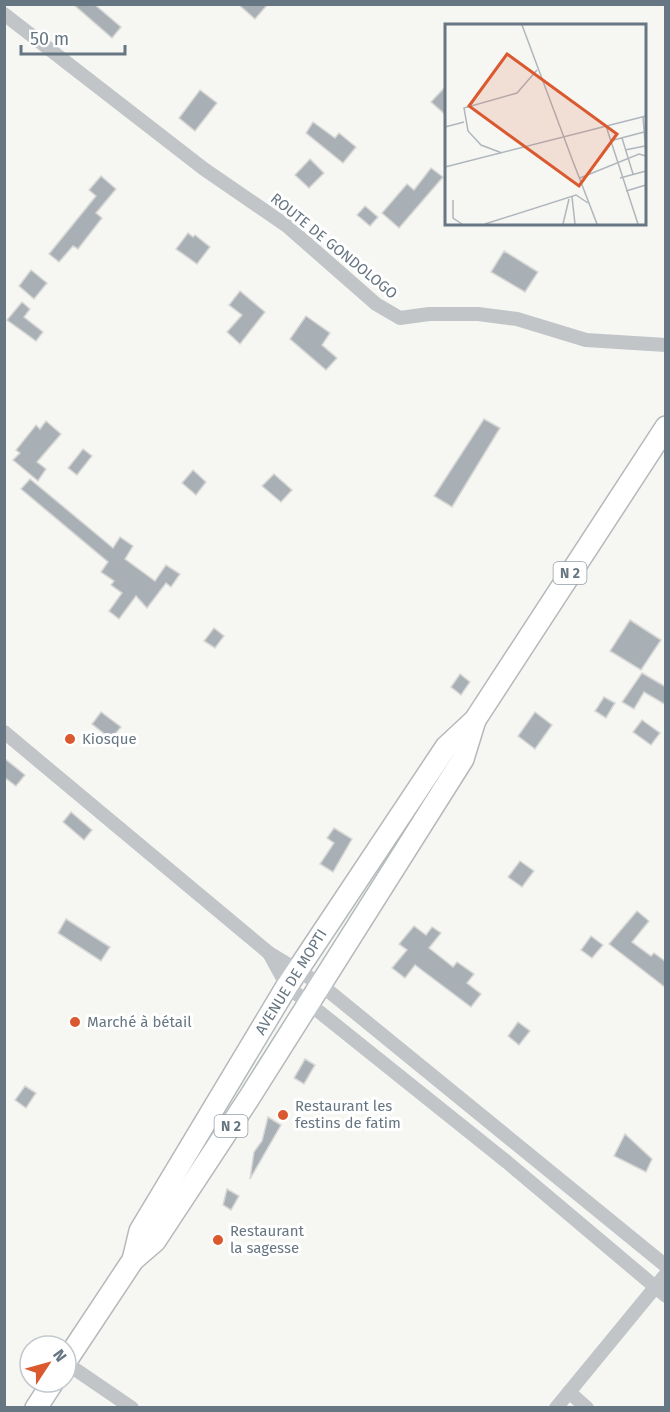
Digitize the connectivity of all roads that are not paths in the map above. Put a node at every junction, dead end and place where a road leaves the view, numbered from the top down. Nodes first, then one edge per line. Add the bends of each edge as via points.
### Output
1 (4, 14) edge
2 (666, 345) edge
3 (666, 427) edge
4 (475, 720) junction
5 (4, 732) edge
6 (269, 953) junction
7 (293, 978) junction
8 (320, 984) junction
9 (309, 1002) junction
10 (133, 1260) junction
11 (666, 1266) edge
12 (666, 1274) edge
13 (660, 1292) edge
14 (78, 1344) edge
15 (78, 1370) edge
16 (568, 1392) junction
17 (45, 1394) edge
18 (36, 1407) edge
19 (132, 1407) edge
20 (556, 1407) edge
21 (587, 1407) edge

1 - 2 street, ROUTE DE GONDOLOGO via 204,169 287,226 376,304 400,318 478,314 517,319 586,340
3 - 4 main road, AVENUE DE MOPTI / N 2
4 - 7 main road, AVENUE DE MOPTI / N 2 via 446,747
4 - 8 main road, AVENUE DE MOPTI / N 2 via 463,759
5 - 6 street
6 - 7 street
6 - 7 street
7 - 8 street
7 - 9 street
7 - 10 main road, AVENUE DE MOPTI / N 2 via 140,1231
8 - 9 main road, AVENUE DE MOPTI / N 2
8 - 11 street
9 - 10 main road, AVENUE DE MOPTI / N 2 via 155,1241
9 - 13 street
10 - 14 main road, AVENUE DE MOPTI / N 2
12 - 13 street
13 - 16 street
15 - 19 street
16 - 20 street
16 - 21 street
17 - 18 main road

